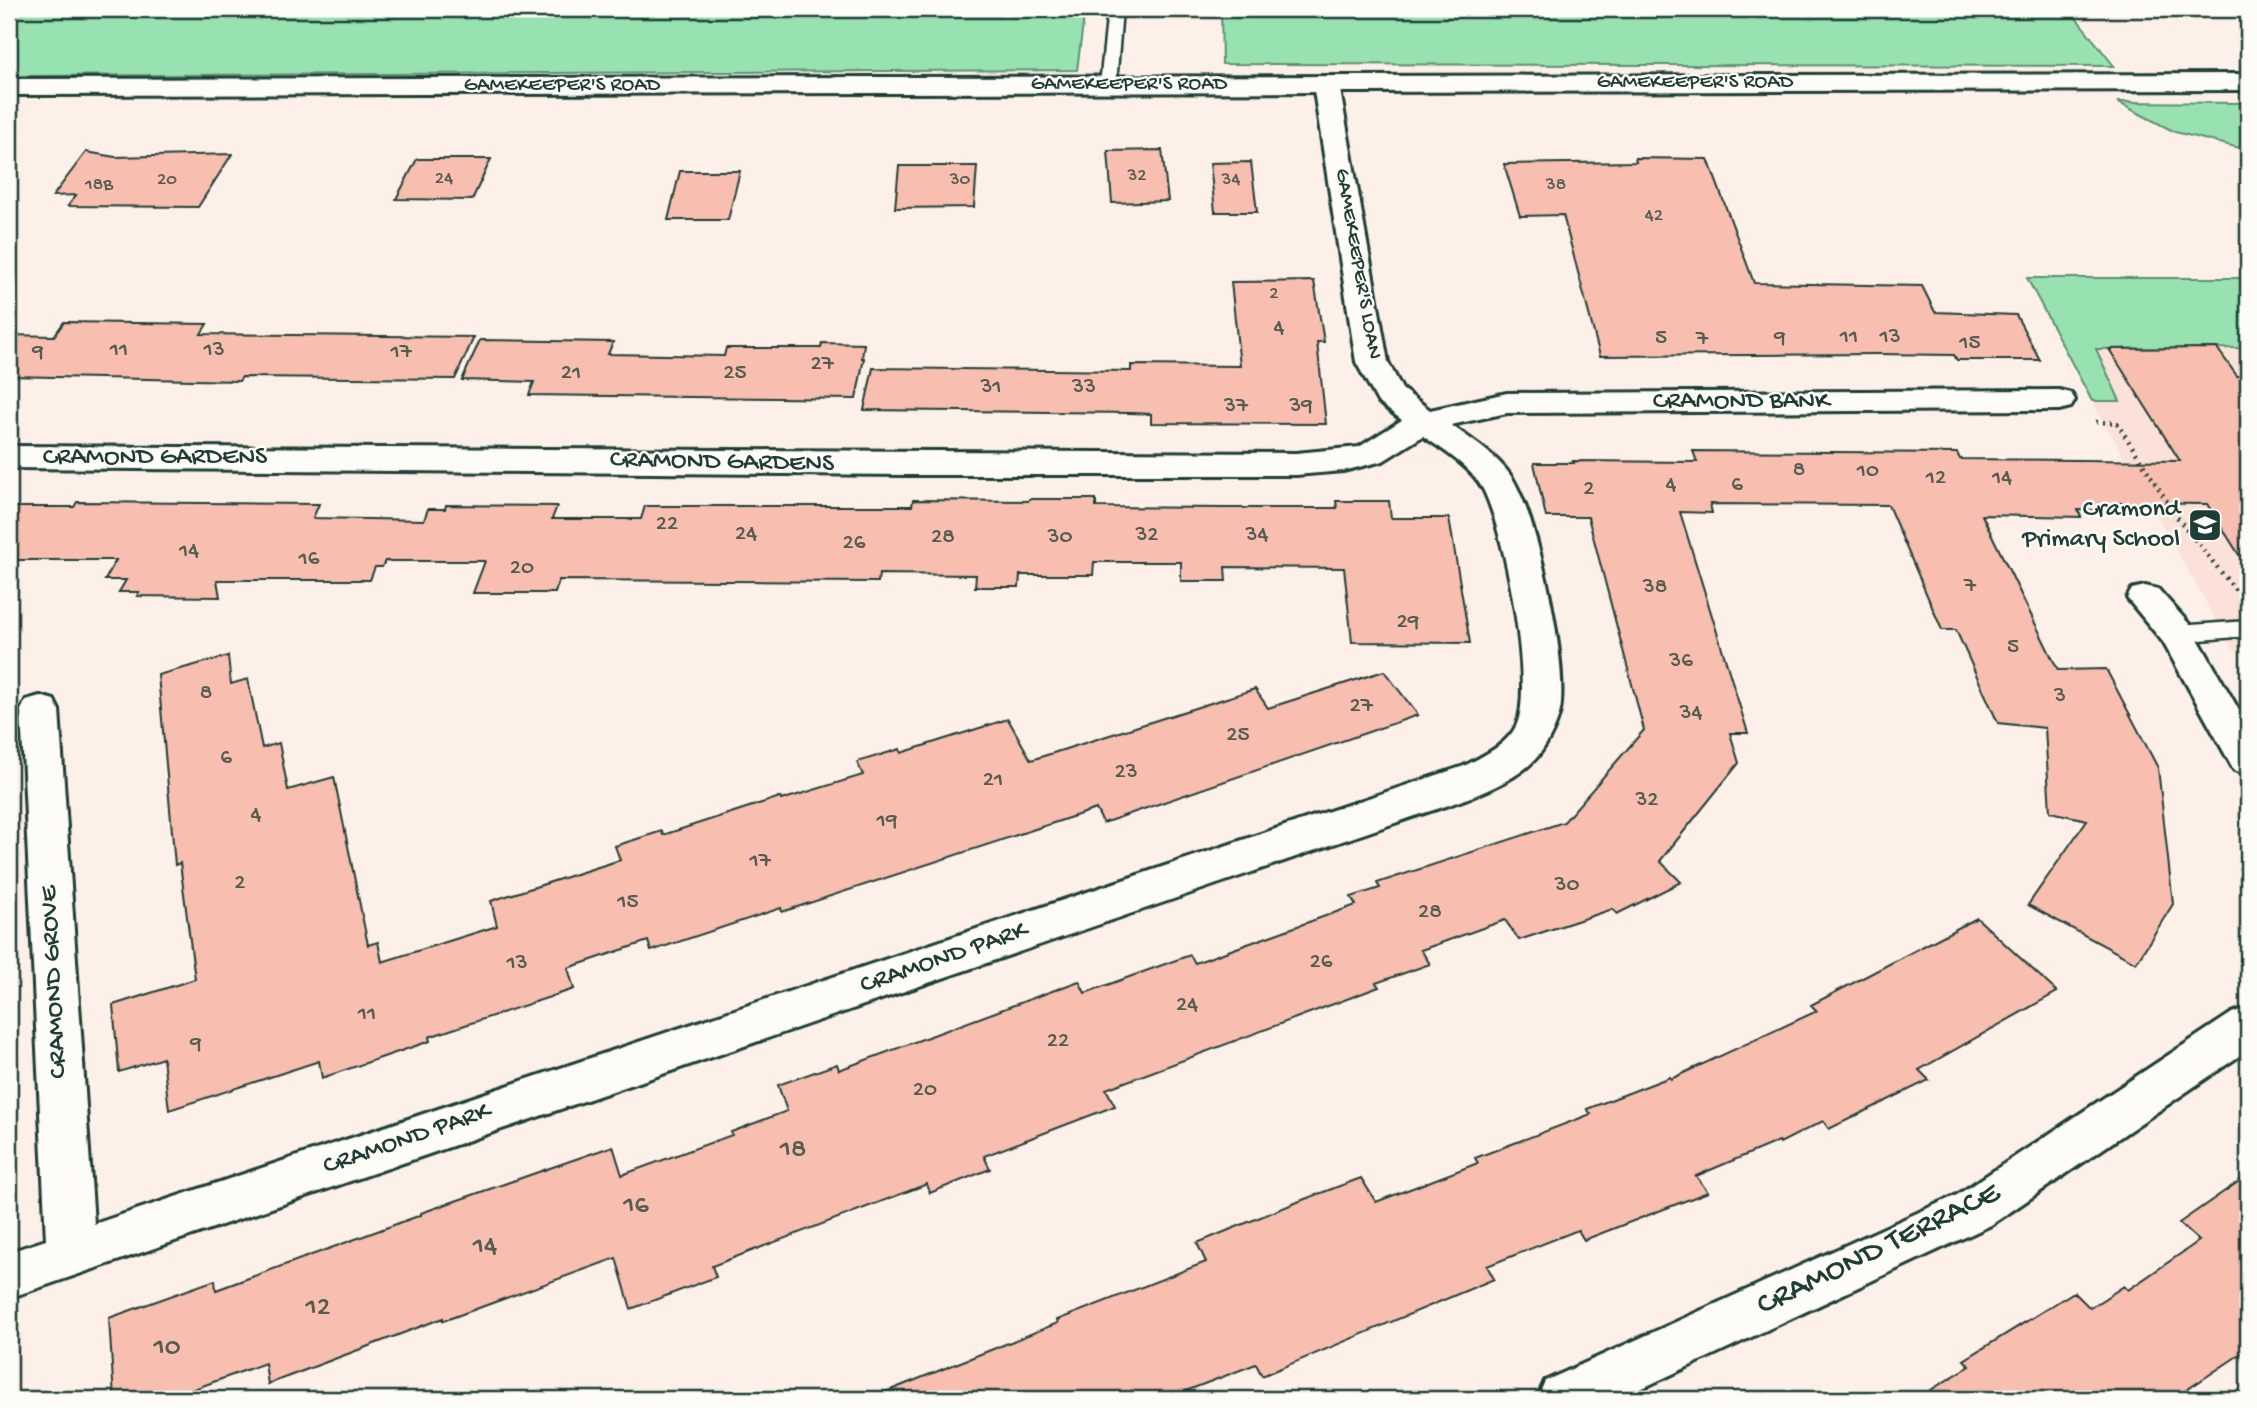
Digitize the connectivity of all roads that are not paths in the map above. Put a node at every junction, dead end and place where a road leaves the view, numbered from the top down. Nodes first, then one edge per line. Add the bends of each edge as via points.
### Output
1 (1115, 9) edge
2 (2248, 82) edge
3 (1326, 84) junction
4 (1108, 85) junction
5 (9, 87) edge
6 (2059, 400) road end
7 (1426, 422) junction
8 (9, 457) edge
9 (2145, 598) dead end
10 (2248, 628) edge
11 (2177, 634) junction
12 (40, 710) dead end
13 (2248, 760) edge
14 (2248, 1026) edge
15 (71, 1254) junction
16 (9, 1275) edge
17 (1563, 1399) edge

1 - 4 lane
2 - 3 street, GAMEKEEPER'S ROAD
3 - 4 street, GAMEKEEPER'S ROAD
3 - 7 street, GAMEKEEPER'S LOAN via 1372,362 1389,395
4 - 5 street, GAMEKEEPER'S ROAD
6 - 7 street, CRAMOND BANK via 1507,403 1460,410
7 - 8 street, CRAMOND GARDENS via 1372,453 1296,464
7 - 15 street, CRAMOND PARK via 1498,483 1520,542 1542,667 1542,705 1524,746 1502,764 1381,812
9 - 11 street
10 - 11 lane
11 - 13 street
12 - 15 street, CRAMOND GROVE
14 - 17 street, CRAMOND TERRACE via 1974,1210
15 - 16 street, CRAMOND PARK

